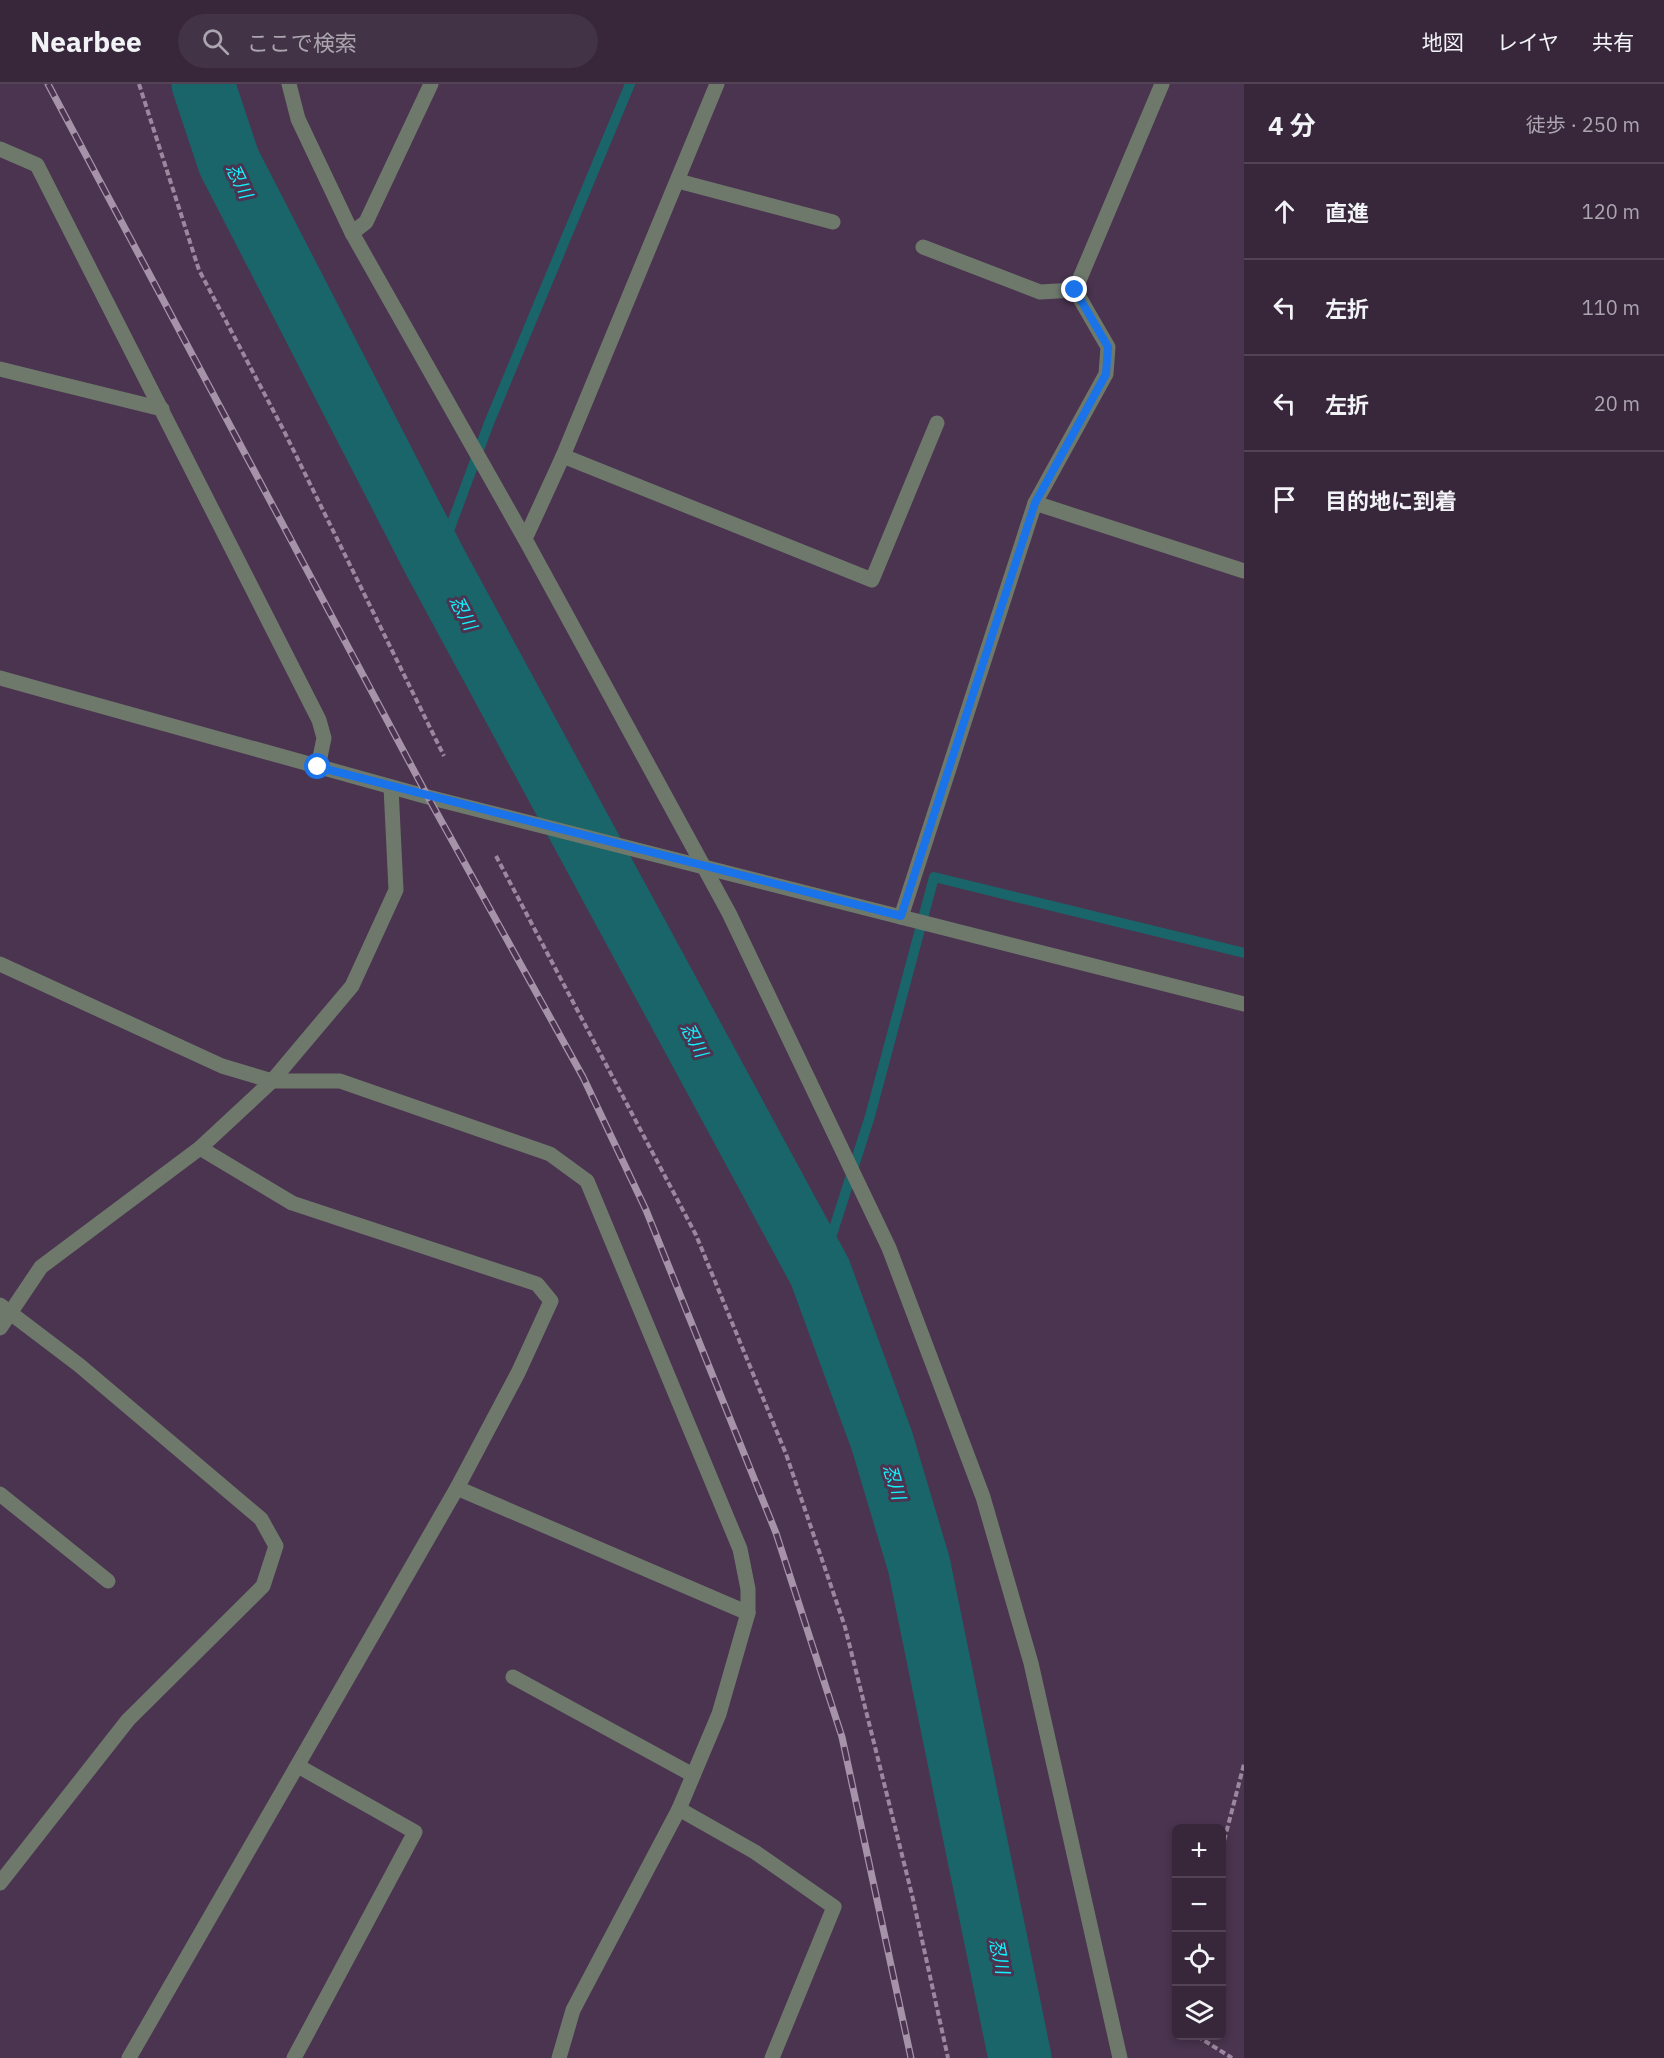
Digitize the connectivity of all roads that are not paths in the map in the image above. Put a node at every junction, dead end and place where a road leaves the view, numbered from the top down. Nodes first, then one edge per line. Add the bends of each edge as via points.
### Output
1 (289, 84) edge
2 (432, 84) edge
3 (717, 84) edge
4 (1162, 84) edge
5 (0, 149) edge
6 (678, 181) junction
7 (833, 222) dead end
8 (352, 233) junction
9 (923, 247) dead end
10 (1075, 290) junction
11 (0, 369) edge
12 (162, 409) junction
13 (937, 423) dead end
14 (563, 456) junction
15 (1035, 503) junction
16 (525, 539) junction
17 (1244, 571) edge
18 (0, 678) edge
19 (318, 767) junction
20 (392, 786) junction
21 (705, 866) junction
22 (901, 916) junction
23 (0, 964) edge
24 (1244, 1004) edge
25 (272, 1082) junction
26 (200, 1148) junction
27 (5, 1308) edge
28 (0, 1328) edge
29 (457, 1488) junction
30 (0, 1494) edge
31 (108, 1581) dead end
32 (747, 1613) junction
33 (513, 1677) dead end
34 (298, 1766) junction
35 (693, 1775) junction
36 (679, 1809) junction
37 (0, 1883) edge
38 (129, 2058) edge
39 (294, 2058) edge
40 (559, 2058) edge
41 (772, 2058) edge
42 (1120, 2058) edge

1 - 8 street via 298,119
2 - 8 street via 366,222
3 - 6 street
4 - 10 street
5 - 12 street via 37,165
6 - 7 street
6 - 14 street
8 - 16 street
9 - 10 street via 1040,292
10 - 15 street via 1108,347 1106,374
11 - 12 street
12 - 19 street via 319,720 324,738
13 - 14 street via 872,580
14 - 16 street
15 - 17 street
15 - 22 street
16 - 21 street
18 - 19 street
19 - 20 street
20 - 21 street
20 - 25 street via 396,890 352,986
21 - 22 street
21 - 42 street via 889,1248 983,1497 1031,1663
22 - 24 street
23 - 25 street via 222,1066
25 - 26 street
25 - 32 street via 340,1081 550,1154 587,1181 740,1549 748,1589
26 - 27 street via 41,1267
26 - 29 street via 292,1203 537,1284 551,1301
27 - 28 street
27 - 37 street via 79,1365 261,1519 276,1546 263,1586 128,1720
29 - 32 street
29 - 34 street
30 - 31 street
32 - 35 street via 719,1714
33 - 35 street
34 - 38 street
34 - 39 street via 415,1832
35 - 36 street
36 - 40 street via 573,2010
36 - 41 street via 755,1851 834,1907

